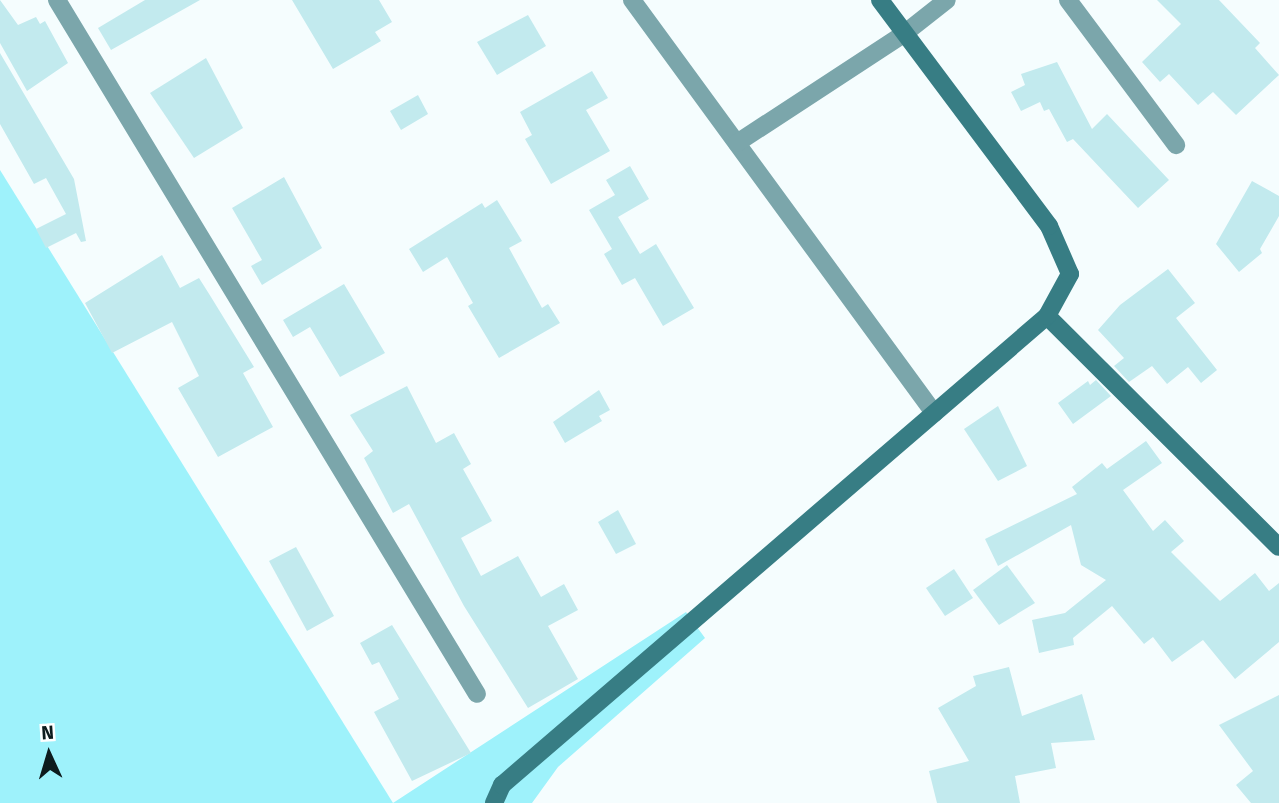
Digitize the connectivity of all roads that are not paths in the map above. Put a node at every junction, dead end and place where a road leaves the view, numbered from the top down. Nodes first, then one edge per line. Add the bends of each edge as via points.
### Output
1 (57, 0) edge
2 (632, 0) edge
3 (880, 0) edge
4 (947, 0) edge
5 (1068, 0) edge
6 (905, 33) junction
7 (737, 143) junction
8 (1176, 145) dead end
9 (1047, 316) junction
10 (934, 413) junction
11 (1279, 547) edge
12 (477, 694) dead end
13 (494, 803) edge

1 - 12 street
2 - 7 street
3 - 6 street
4 - 6 street
5 - 8 street
6 - 7 street
6 - 9 street via 1049,226 1070,274
7 - 10 street
9 - 10 street
9 - 11 street
10 - 13 street via 502,785

